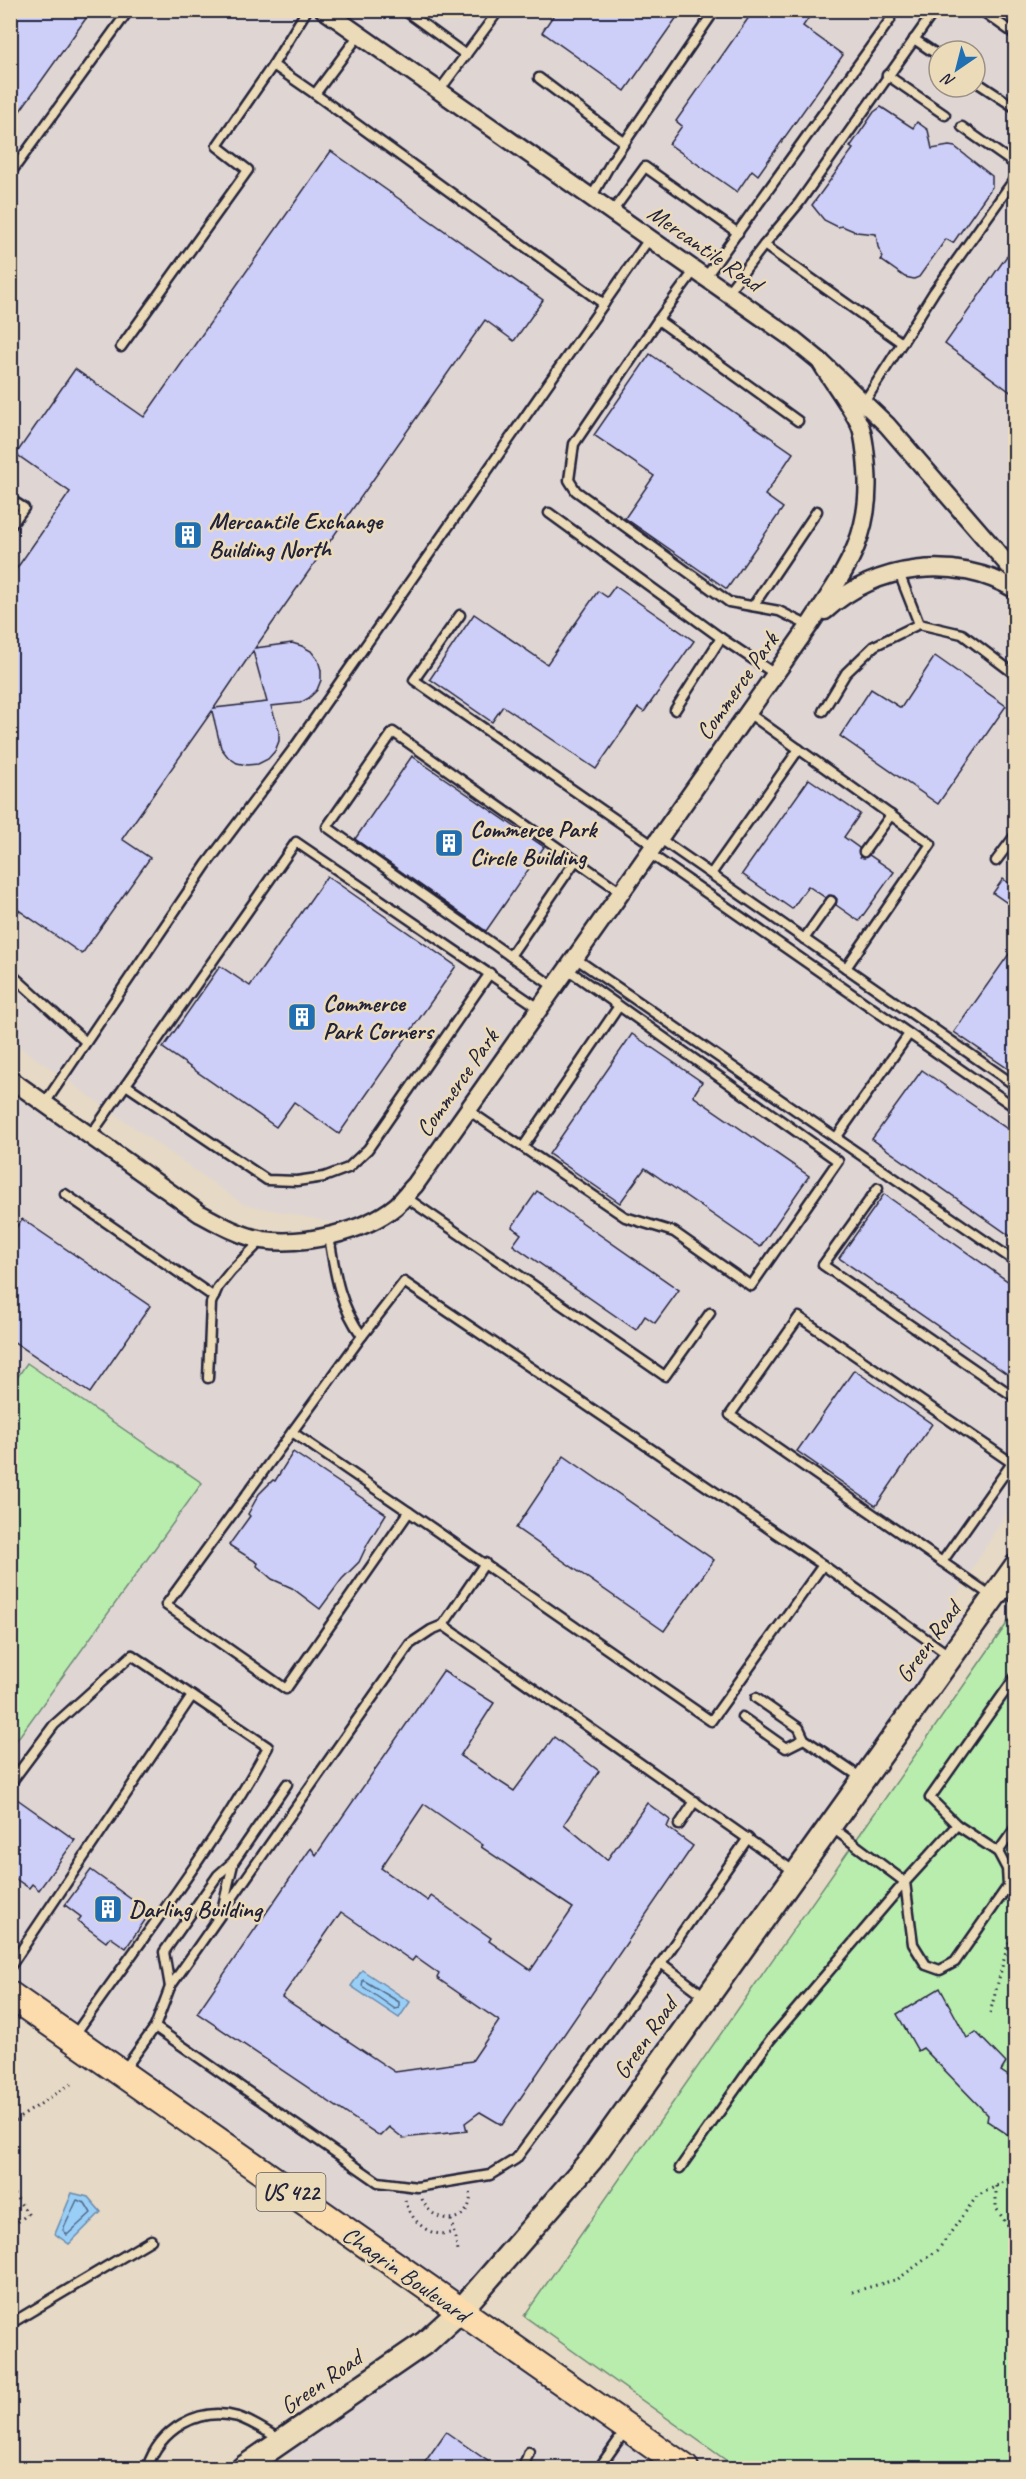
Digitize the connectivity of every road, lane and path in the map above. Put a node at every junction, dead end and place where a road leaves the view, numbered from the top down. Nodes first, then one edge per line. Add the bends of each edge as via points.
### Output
1 (129, 10) edge
2 (307, 10) edge
3 (324, 10) edge
4 (404, 10) edge
5 (499, 10) edge
6 (716, 10) edge
7 (935, 10) edge
8 (981, 10) edge
9 (890, 20) dead end
10 (358, 35) junction
11 (1016, 35) edge
12 (914, 39) junction
13 (927, 48) edge
14 (465, 56) junction
15 (273, 65) junction
16 (887, 75) junction
17 (539, 78) dead end
18 (987, 89) edge
19 (439, 91) junction
20 (315, 94) junction
21 (1016, 108) edge
22 (945, 115) dead end
23 (962, 127) dead end
24 (624, 142) junction
25 (1016, 165) edge
26 (10, 174) edge
27 (1016, 177) edge
28 (591, 198) junction
29 (612, 212) junction
30 (738, 233) junction
31 (649, 239) junction
32 (764, 245) junction
33 (700, 275) junction
34 (727, 294) junction
35 (604, 304) junction
36 (658, 320) junction
37 (902, 343) junction
38 (121, 347) dead end
39 (820, 361) junction
40 (864, 403) junction
41 (854, 417) junction
42 (798, 421) dead end
43 (10, 499) edge
44 (817, 511) dead end
45 (549, 513) dead end
46 (10, 527) edge
47 (899, 573) junction
48 (1016, 573) edge
49 (1016, 590) edge
50 (753, 606) junction
51 (460, 615) dead end
52 (919, 624) junction
53 (809, 626) junction
54 (721, 638) junction
55 (775, 674) junction
56 (1016, 675) edge
57 (675, 710) dead end
58 (823, 711) dead end
59 (747, 712) junction
60 (799, 749) junction
61 (891, 815) junction
62 (1016, 834) edge
63 (654, 846) junction
64 (864, 852) dead end
65 (576, 860) junction
66 (996, 861) dead end
67 (711, 874) junction
68 (621, 892) junction
69 (831, 901) dead end
70 (804, 939) junction
71 (510, 956) junction
72 (571, 964) junction
73 (846, 968) junction
74 (10, 973) edge
75 (489, 973) junction
76 (554, 987) junction
77 (620, 1006) junction
78 (539, 1008) junction
79 (909, 1034) junction
80 (86, 1042) junction
81 (10, 1079) edge
82 (126, 1085) junction
83 (1016, 1086) edge
84 (45, 1103) junction
85 (1016, 1108) edge
86 (468, 1110) junction
87 (90, 1136) junction
88 (836, 1138) junction
89 (523, 1147) junction
90 (878, 1188) dead end
91 (65, 1194) dead end
92 (405, 1196) junction
93 (329, 1236) junction
94 (262, 1239) junction
95 (1016, 1262) edge
96 (214, 1297) junction
97 (710, 1313) dead end
98 (362, 1336) junction
99 (208, 1378) dead end
100 (1016, 1398) edge
101 (292, 1432) junction
102 (409, 1512) junction
103 (942, 1562) junction
104 (485, 1563) junction
105 (823, 1565) junction
106 (1016, 1566) edge
107 (1003, 1594) edge
108 (442, 1625) junction
109 (951, 1656) junction
110 (1016, 1676) edge
111 (192, 1696) junction
112 (756, 1698) dead end
113 (742, 1718) dead end
114 (804, 1739) junction
115 (863, 1779) junction
116 (10, 1784) edge
117 (287, 1784) dead end
118 (695, 1801) junction
119 (679, 1825) dead end
120 (957, 1825) junction
121 (830, 1826) junction
122 (1016, 1827) edge
123 (748, 1838) junction
124 (998, 1852) junction
125 (235, 1860) junction
126 (796, 1873) junction
127 (905, 1882) junction
128 (222, 1912) junction
129 (1016, 1933) edge
130 (661, 1963) junction
131 (10, 1967) edge
132 (170, 1987) junction
133 (10, 1995) edge
134 (706, 1997) junction
135 (990, 2013) dead end
136 (155, 2027) junction
137 (72, 2038) junction
138 (122, 2073) junction
139 (71, 2084) dead end
140 (10, 2124) edge
141 (680, 2168) dead end
142 (1016, 2176) edge
143 (996, 2186) junction
144 (10, 2189) edge
145 (470, 2189) dead end
146 (421, 2198) dead end
147 (405, 2200) dead end
148 (451, 2220) junction
149 (10, 2228) edge
150 (453, 2232) junction
151 (1016, 2238) edge
152 (152, 2240) dead end
153 (459, 2251) dead end
154 (852, 2292) dead end
155 (460, 2311) junction
156 (10, 2324) edge
157 (627, 2428) junction
158 (282, 2441) junction
159 (530, 2452) dead end
160 (147, 2469) edge
161 (243, 2469) edge
162 (523, 2469) edge
163 (599, 2469) edge
164 (685, 2469) edge

1 - 26 lane
2 - 15 lane
3 - 10 street, Mercantile Road
4 - 14 lane
5 - 14 lane
6 - 24 lane
7 - 12 lane
8 - 11 lane
9 - 30 lane
10 - 19 street, Mercantile Road
10 - 20 lane
12 - 13 lane
12 - 16 lane
14 - 19 lane
15 - 20 lane
15 - 38 lane via 217,146 248,170
16 - 22 lane
16 - 32 lane via 799,203
17 - 24 lane
18 - 21 lane
19 - 28 street, Mercantile Road
20 - 35 lane
23 - 25 lane
24 - 28 lane
27 - 37 lane
28 - 29 street, Mercantile Road
29 - 30 lane via 645,166
29 - 31 street, Mercantile Road
30 - 33 lane
31 - 33 street, Mercantile Road
31 - 35 lane
32 - 34 lane
32 - 37 lane
33 - 34 street, Mercantile Road
33 - 36 lane
34 - 39 street, Mercantile Road
35 - 80 lane via 294,748 206,865
36 - 42 lane
36 - 50 lane via 574,444 569,480 576,491 729,602
37 - 40 lane
39 - 40 street, Mercantile Road
39 - 41 street, Commerce Park
40 - 41 lane
40 - 48 street, Mercantile Road
41 - 53 street, Commerce Park via 866,455 868,492 864,527 849,564
43 - 46 lane via 24,508
44 - 50 lane
45 - 54 lane
47 - 49 street, Commerce Park via 921,568 955,568
47 - 52 lane
47 - 53 street, Commerce Park via 858,586
50 - 53 lane via 778,611
51 - 63 lane via 414,680
52 - 56 lane via 962,634
52 - 58 lane via 874,646 846,673
53 - 55 street, Commerce Park
54 - 55 lane
54 - 57 lane
55 - 59 street, Commerce Park
59 - 60 lane
59 - 63 street, Commerce Park
60 - 61 lane
60 - 67 lane
61 - 64 lane
61 - 73 lane via 931,844
62 - 66 lane
63 - 67 lane
63 - 68 street, Commerce Park
63 - 79 lane
65 - 68 lane
65 - 71 lane
65 - 71 lane via 393,732 327,827
67 - 70 lane
68 - 72 street, Commerce Park
69 - 70 lane
70 - 73 lane
71 - 76 lane
72 - 76 street, Commerce Park
72 - 77 lane
72 - 88 lane
73 - 83 lane
74 - 80 lane
75 - 78 lane
75 - 82 lane via 368,1149 348,1168 324,1177 267,1180
75 - 82 lane via 296,842
76 - 78 street, Commerce Park
77 - 89 lane
77 - 89 lane via 838,1161 751,1286 675,1232 625,1217
78 - 86 street, Commerce Park
79 - 85 lane
79 - 88 lane
80 - 84 lane
81 - 84 street, Commerce Park
82 - 87 lane
84 - 87 street, Commerce Park
86 - 89 lane
86 - 92 street, Commerce Park
87 - 94 street, Commerce Park via 199,1213 228,1229
88 - 95 lane
90 - 100 lane via 823,1265
91 - 96 lane
92 - 93 street, Commerce Park via 367,1223
92 - 97 lane via 665,1376
93 - 94 street, Commerce Park via 291,1242
93 - 98 lane via 340,1295
94 - 96 lane via 231,1271
96 - 99 lane
98 - 101 lane
98 - 105 lane via 404,1282
101 - 102 lane
101 - 102 lane via 166,1605 286,1689
102 - 104 lane
103 - 103 lane via 730,1415 799,1317 1012,1463
103 - 107 lane
104 - 105 lane via 711,1721
104 - 108 lane
105 - 109 lane
106 - 107 main road, Green Road
107 - 109 main road, Green Road
108 - 118 lane
108 - 128 lane via 410,1644
109 - 115 main road, Green Road
110 - 120 lane via 930,1798
111 - 116 lane via 132,1655 54,1725
111 - 131 lane
111 - 137 lane via 268,1747 244,1791 183,1882
112 - 114 lane via 799,1728
113 - 114 lane via 786,1748
114 - 115 lane
115 - 121 main road, Green Road
117 - 125 lane
118 - 119 lane
118 - 123 lane
120 - 124 lane
120 - 127 lane
121 - 126 main road, Green Road
121 - 127 lane
122 - 124 lane
123 - 126 lane
123 - 130 lane
124 - 127 lane via 1007,1869 1008,1886 955,1962 940,1970 926,1965 913,1944
125 - 128 lane
125 - 132 lane via 218,1875 164,1952
126 - 134 main road, Green Road
127 - 141 lane via 770,2040
128 - 132 lane
129 - 135 path via 1008,1944
130 - 134 lane
130 - 136 lane via 516,2159 490,2175 417,2187 378,2182
132 - 136 lane
133 - 137 main road, Chagrin Boulevard / US 422
134 - 155 main road, Green Road via 591,2160
136 - 138 lane
137 - 138 main road, Chagrin Boulevard / US 422
138 - 155 main road, Chagrin Boulevard / US 422
139 - 140 path
142 - 143 path
143 - 151 path via 996,2208
143 - 154 path via 977,2196 938,2250 898,2279
144 - 149 path via 28,2214
145 - 148 path via 468,2209
146 - 148 path via 435,2215
147 - 150 path via 414,2219 431,2232
148 - 150 path
150 - 153 path
152 - 156 lane
155 - 157 main road, Chagrin Boulevard / US 422
155 - 158 main road, Green Road via 426,2342
157 - 163 lane
157 - 164 main road, Chagrin Boulevard / US 422
158 - 160 lane via 240,2418 198,2416 164,2439
158 - 161 main road, Green Road
159 - 162 lane

